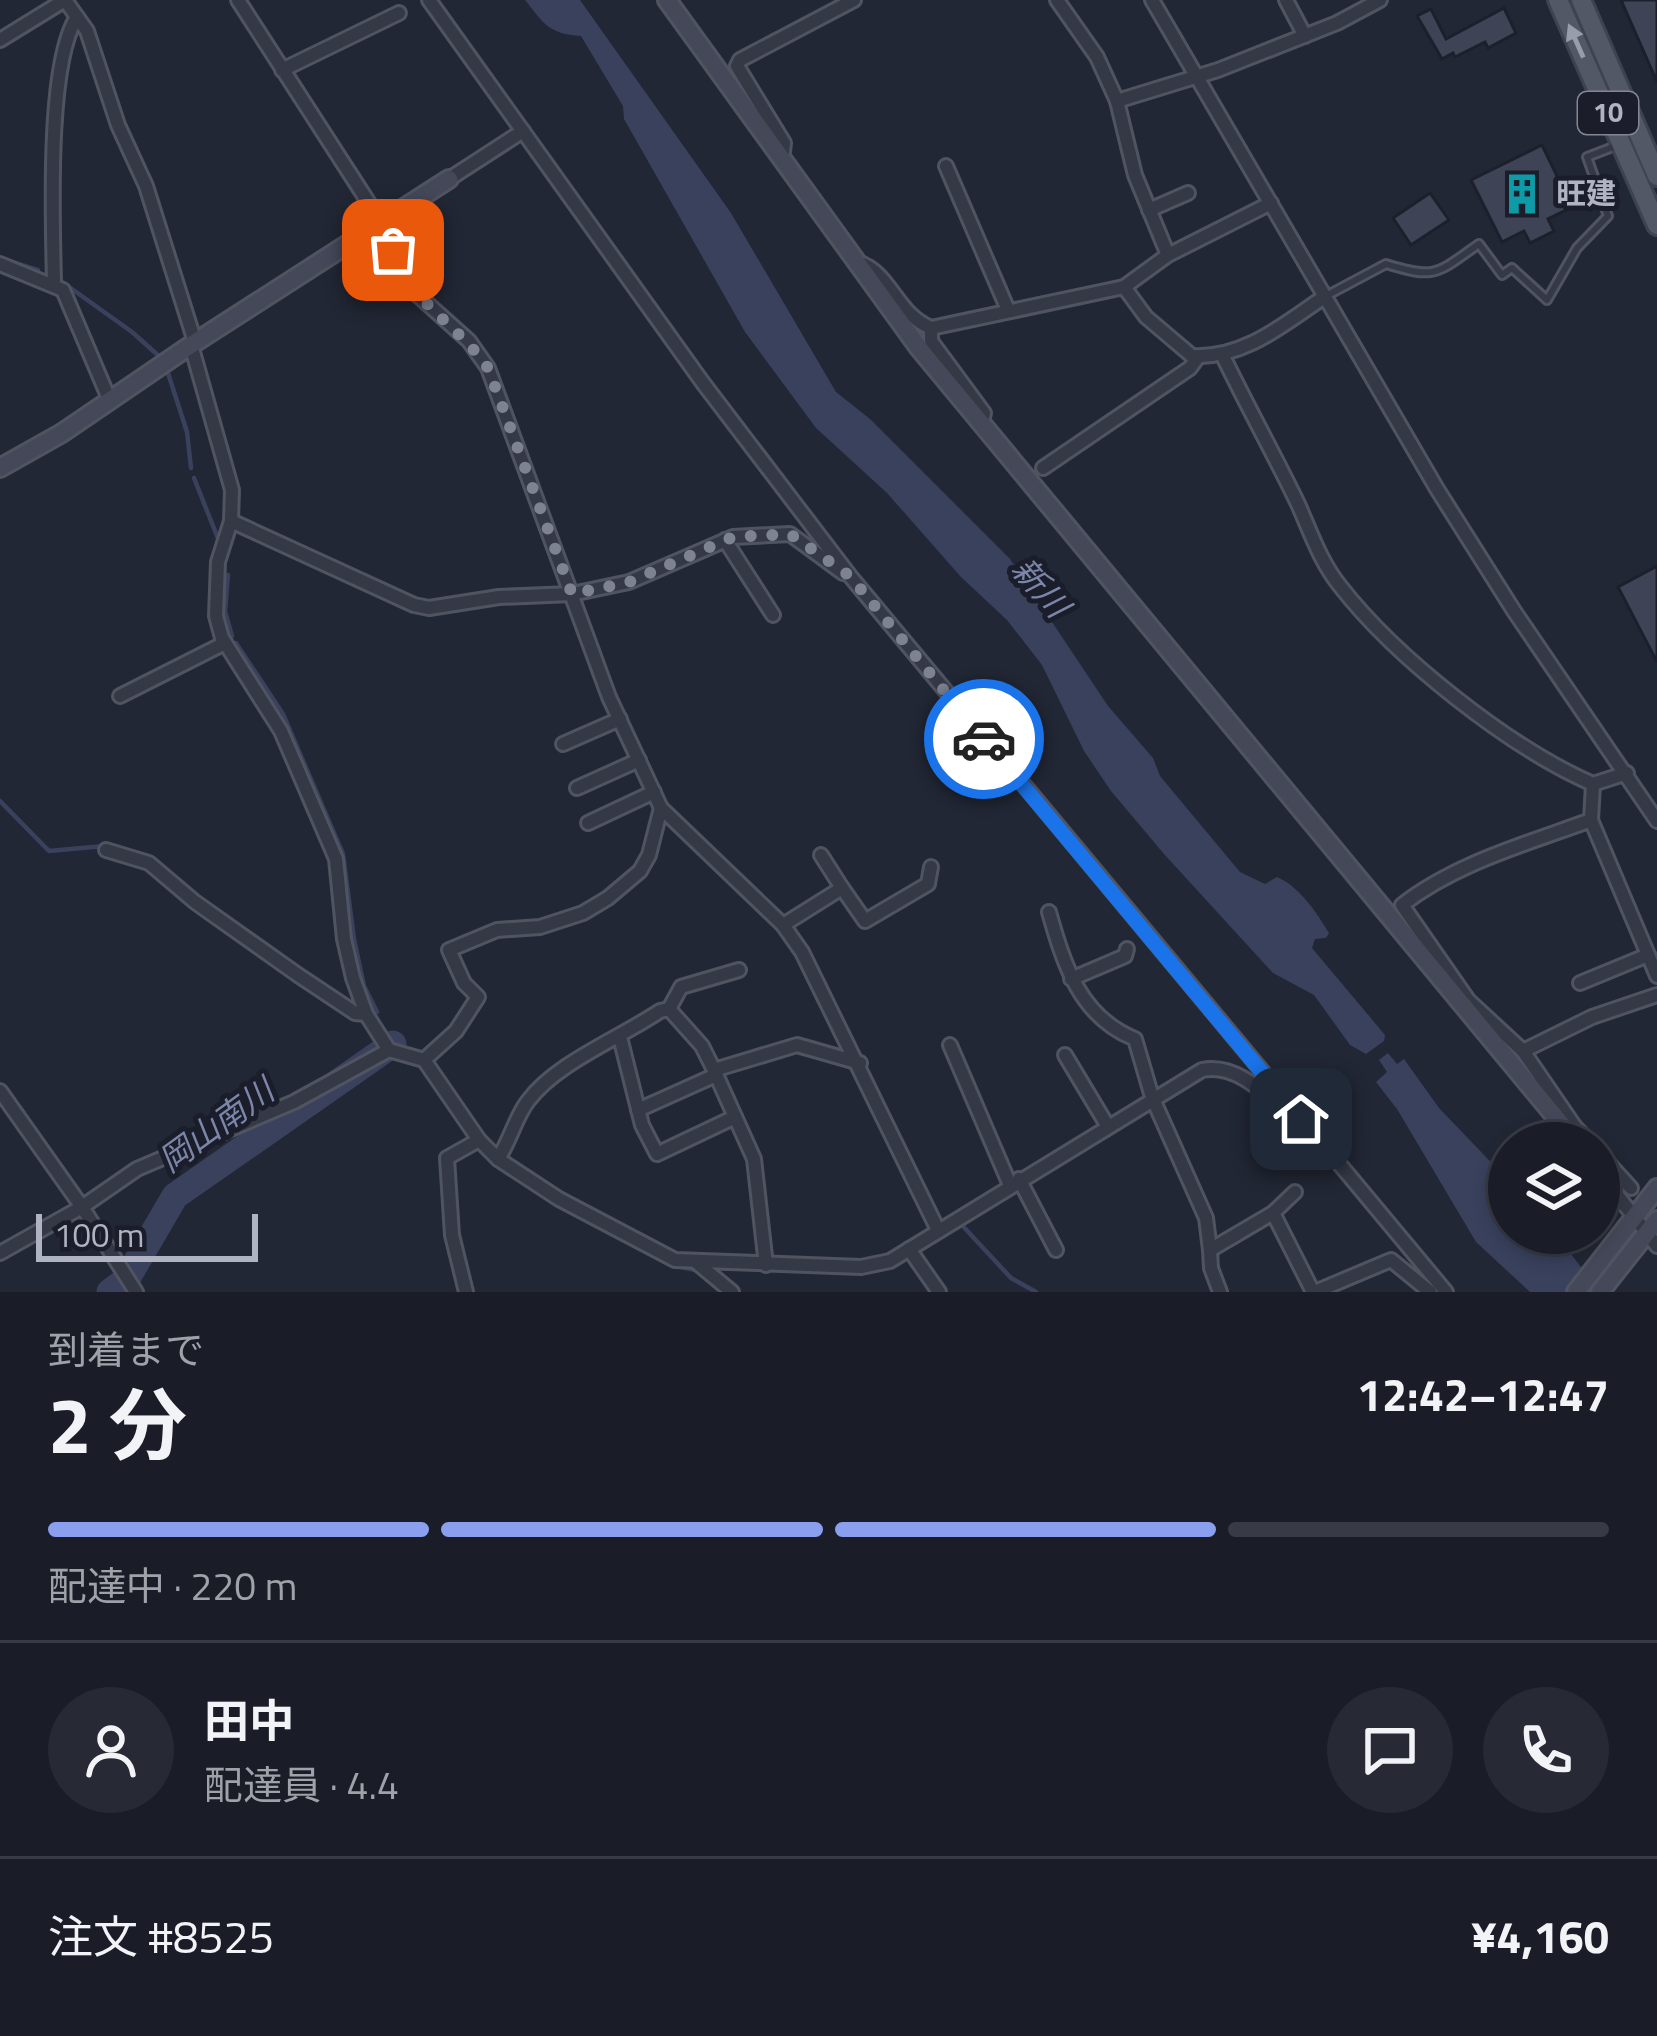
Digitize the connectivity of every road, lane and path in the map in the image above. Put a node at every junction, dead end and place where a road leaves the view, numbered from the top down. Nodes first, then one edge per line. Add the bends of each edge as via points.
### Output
1 (238, 0) edge
2 (430, 0) edge
3 (667, 0) edge
4 (854, 0) edge
5 (1057, 0) edge
6 (1152, 0) edge
7 (1286, 0) edge
8 (1381, 0) edge
9 (1558, 0) edge
10 (1581, 0) edge
11 (399, 13) dead end
12 (77, 16) junction
13 (1304, 35) junction
14 (0, 40) edge
15 (283, 70) junction
16 (1197, 75) junction
17 (1117, 101) junction
18 (523, 131) junction
19 (1621, 143) junction
20 (782, 161) junction
21 (946, 166) dead end
22 (1657, 176) edge
23 (449, 179) joint
24 (1187, 193) dead end
25 (1271, 203) junction
26 (1148, 210) junction
27 (383, 225) junction
28 (1657, 225) edge
29 (1168, 255) junction
30 (857, 262) junction
31 (0, 264) edge
32 (54, 285) junction
33 (1124, 287) junction
34 (1324, 298) junction
35 (1008, 310) junction
36 (931, 328) junction
37 (193, 344) junction
38 (1223, 356) junction
39 (1198, 357) junction
40 (110, 400) junction
41 (981, 426) junction
42 (0, 468) edge
43 (1043, 468) dead end
44 (230, 521) junction
45 (725, 540) junction
46 (850, 576) junction
47 (572, 594) junction
48 (773, 615) dead end
49 (225, 643) junction
50 (120, 696) dead end
51 (620, 719) junction
52 (563, 744) dead end
53 (639, 760) junction
54 (1627, 773) junction
55 (1593, 784) junction
56 (578, 788) dead end
57 (654, 792) junction
58 (661, 808) junction
59 (1591, 820) junction
60 (1657, 820) edge
61 (588, 823) dead end
62 (106, 850) dead end
63 (821, 855) dead end
64 (932, 866) dead end
65 (842, 888) junction
66 (1048, 912) dead end
67 (783, 925) junction
68 (1127, 949) dead end
69 (1648, 955) junction
70 (721, 956) dead end
71 (1657, 976) edge
72 (1071, 979) junction
73 (1580, 982) dead end
74 (1657, 995) edge
75 (669, 1010) junction
76 (366, 1014) junction
77 (620, 1037) junction
78 (950, 1045) dead end
79 (388, 1050) junction
80 (1523, 1051) junction
81 (1064, 1055) dead end
82 (424, 1060) junction
83 (860, 1064) junction
84 (715, 1072) junction
85 (0, 1091) edge
86 (1153, 1097) junction
87 (638, 1110) junction
88 (735, 1117) junction
89 (1301, 1119) junction
90 (1563, 1122) edge
91 (1566, 1122) edge
92 (1107, 1125) junction
93 (479, 1140) junction
94 (498, 1159) junction
95 (1620, 1176) edge
96 (1015, 1182) junction
97 (1631, 1188) dead end
98 (1657, 1188) edge
99 (1295, 1192) dead end
100 (1620, 1202) edge
101 (82, 1207) junction
102 (1273, 1213) junction
103 (1632, 1219) junction
104 (938, 1229) junction
105 (1651, 1234) edge
106 (909, 1249) junction
107 (1055, 1250) dead end
108 (1210, 1250) junction
109 (0, 1253) edge
110 (697, 1262) junction
111 (766, 1265) junction
112 (136, 1292) edge
113 (466, 1292) edge
114 (732, 1292) edge
115 (939, 1292) edge
116 (1220, 1292) edge
117 (1314, 1292) edge
118 (1430, 1292) edge
119 (1446, 1292) edge
120 (1576, 1292) edge
121 (1600, 1292) edge

1 - 15 street
2 - 18 street
3 - 20 street
4 - 20 street via 737,66 784,143
5 - 17 street
6 - 16 street
7 - 13 street
8 - 13 street
19 -> 9 main road, 10
10 - 22 main road, 10
11 - 15 street
12 - 14 street via 65,0
12 - 32 street via 53,160
12 - 37 street via 146,186
13 - 16 street
15 - 27 street
16 - 17 street
16 - 25 street
17 - 26 street
18 - 23 street
18 - 46 street
19 - 28 main road, 10
19 - 34 lane via 1587,157 1608,216 1577,248 1547,300 1512,268 1502,275 1479,244 1442,270 1424,276 1386,264
20 - 30 street
21 - 35 street
23 - 27 street
24 - 26 street
25 - 29 street
25 - 34 street
26 - 29 street
27 - 37 street
27 - 47 street via 410,289 488,368
29 - 33 street
30 - 36 street via 872,266 913,321
30 - 41 street
31 - 32 street
32 - 40 street
33 - 35 street
33 - 39 street
34 - 38 street
34 - 54 street via 1514,611
35 - 36 street
36 - 41 street via 931,340 984,413
37 - 40 street
37 - 44 street via 232,490
38 - 39 street
38 - 55 street via 1339,586 1470,707
39 - 43 street
40 - 42 street
41 - 90 street
44 - 47 street via 413,605
44 - 49 street via 218,562 216,616
45 - 46 street via 790,534
45 - 47 street via 629,582
45 - 48 street
46 - 89 street
47 - 51 street
49 - 50 street
49 - 76 street via 281,730 336,859 344,939
51 - 52 street
51 - 53 street
53 - 56 street
53 - 57 street
54 - 55 street
54 - 60 street
55 - 59 street
57 - 58 street
57 - 61 street
58 - 67 street
58 - 82 street via 640,871 608,898 584,913 497,930 449,950 478,997
59 - 69 street
59 - 80 street via 1473,864 1402,905 1468,1000
62 - 76 street via 149,863 298,975
63 - 65 street
64 - 65 street via 928,884 865,921
65 - 67 street
66 - 72 street
67 - 83 street
68 - 72 street
69 - 71 street
69 - 73 street
70 - 75 street via 732,972 681,987
72 - 86 street via 1097,1018 1135,1040
74 - 80 street
75 - 77 street
75 - 84 street
76 - 79 street
77 - 87 street
77 - 94 street via 549,1078 525,1104
78 - 96 street
79 - 82 street
79 - 101 street via 294,1102 137,1168
80 - 91 street
81 - 92 street
82 - 93 street
83 - 84 street via 797,1045
83 - 104 street
84 - 87 street
84 - 88 street
85 - 101 street
86 - 89 street via 1219,1067
86 - 92 street
86 - 108 street via 1206,1218
87 - 88 street via 657,1154
88 - 111 street via 754,1160
89 - 119 street
92 - 96 street
93 - 94 street
93 - 113 street via 447,1158
94 - 110 street via 675,1260
95 - 97 street
96 - 104 street
96 - 107 street
98 - 103 street
99 - 102 street
100 - 103 street
101 - 109 street
101 - 112 street
102 - 108 street
102 - 117 street
103 - 105 street
103 - 120 street
104 - 106 street
105 - 121 street
106 - 111 street via 861,1267
106 - 115 street
108 - 116 street
110 - 111 street
110 - 114 street
117 - 118 street via 1391,1260

